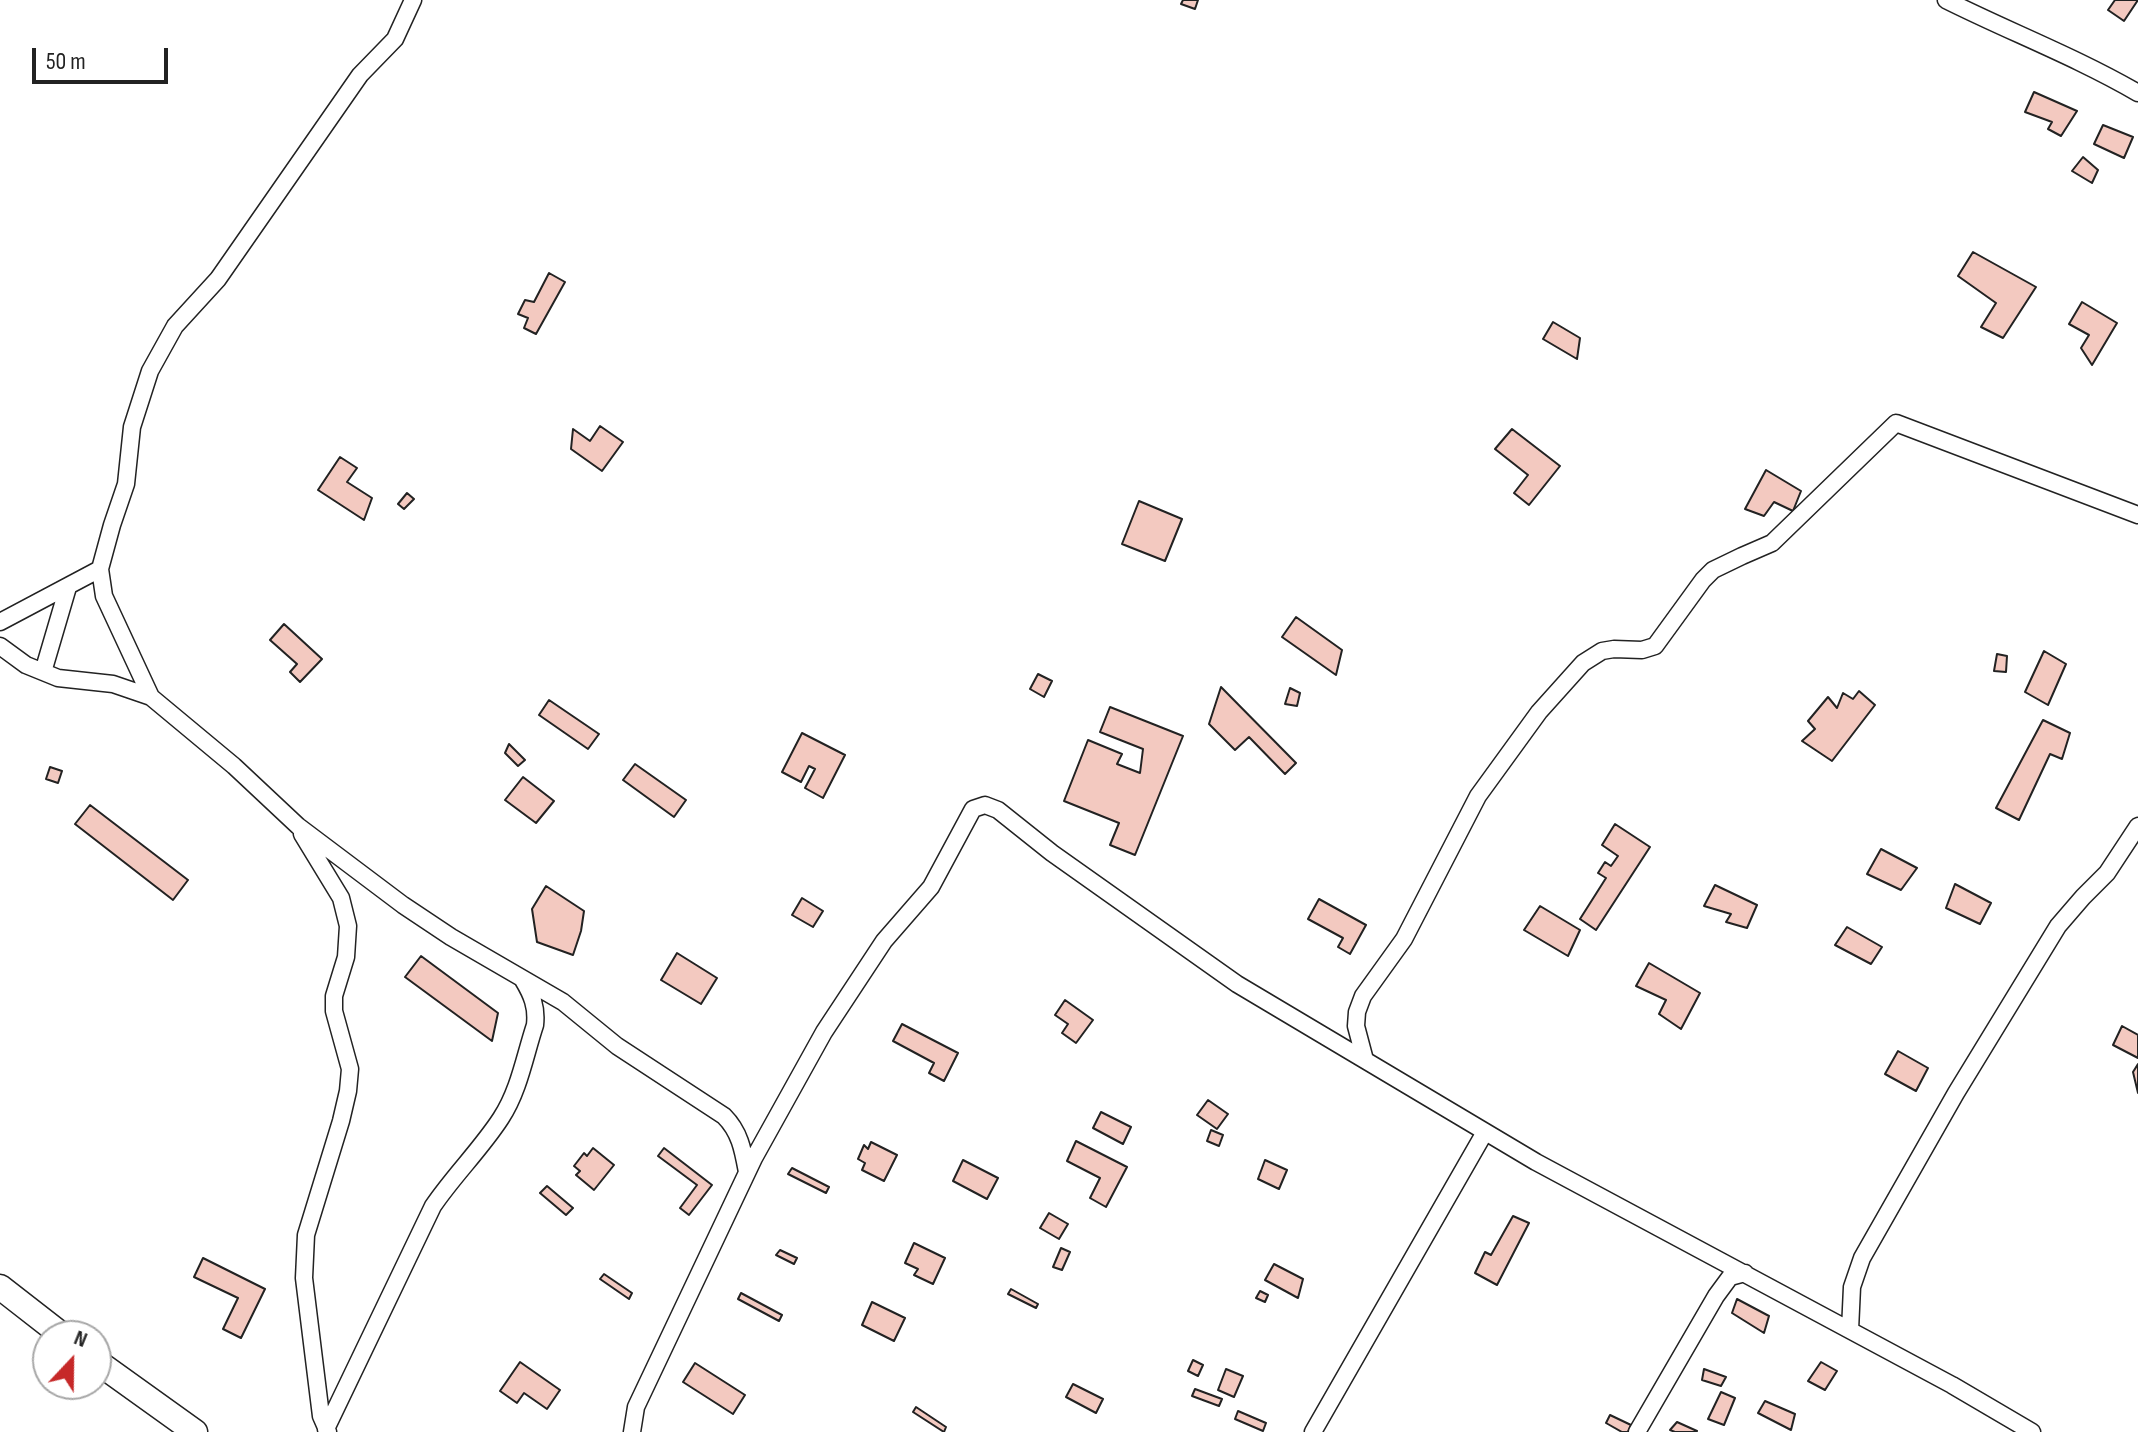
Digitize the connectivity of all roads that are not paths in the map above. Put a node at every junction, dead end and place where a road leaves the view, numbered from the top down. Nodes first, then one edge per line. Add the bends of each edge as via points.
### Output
1 (413, 0) edge
2 (1946, 0) edge
3 (2138, 93) edge
4 (2138, 515) edge
5 (100, 569) junction
6 (68, 587) junction
7 (0, 622) edge
8 (0, 646) edge
9 (43, 672) junction
10 (151, 697) junction
11 (298, 826) junction
12 (2138, 826) edge
13 (522, 978) junction
14 (1365, 1060) junction
15 (1485, 1132) junction
16 (747, 1172) junction
17 (1745, 1273) junction
18 (0, 1287) edge
19 (42, 1320) edge
20 (1850, 1330) junction
21 (112, 1372) edge
22 (327, 1431) edge
23 (195, 1432) edge
24 (632, 1432) edge
25 (1313, 1432) edge
26 (1637, 1432) edge
27 (2032, 1432) edge

1 - 5 street via 395,39 360,75 218,279 175,326 150,371 132,427 126,484
2 - 3 street
4 - 14 street via 1896,423 1772,543 1713,570 1655,646 1602,651 1583,663 1539,712 1478,796 1404,939 1363,996 1356,1026
5 - 6 street
5 - 10 street via 104,596
6 - 7 street
6 - 9 street
8 - 9 street
9 - 10 street via 113,684
10 - 11 street
11 - 13 street via 403,905
11 - 22 street via 341,898 348,926 334,1011 350,1069 348,1091 304,1255 321,1416
12 - 20 street via 2107,873 2058,926 1877,1231 1852,1287
13 - 16 street via 724,1116 740,1137
13 - 22 street via 536,1014 512,1097 433,1206
14 - 15 street
14 - 16 street via 1237,984 985,805 973,809 931,887 884,941 824,1032
15 - 17 street
15 - 25 street
16 - 24 street via 636,1407
17 - 20 street
17 - 26 street via 1730,1277 1716,1296
18 - 19 street
20 - 27 street
21 - 23 street

